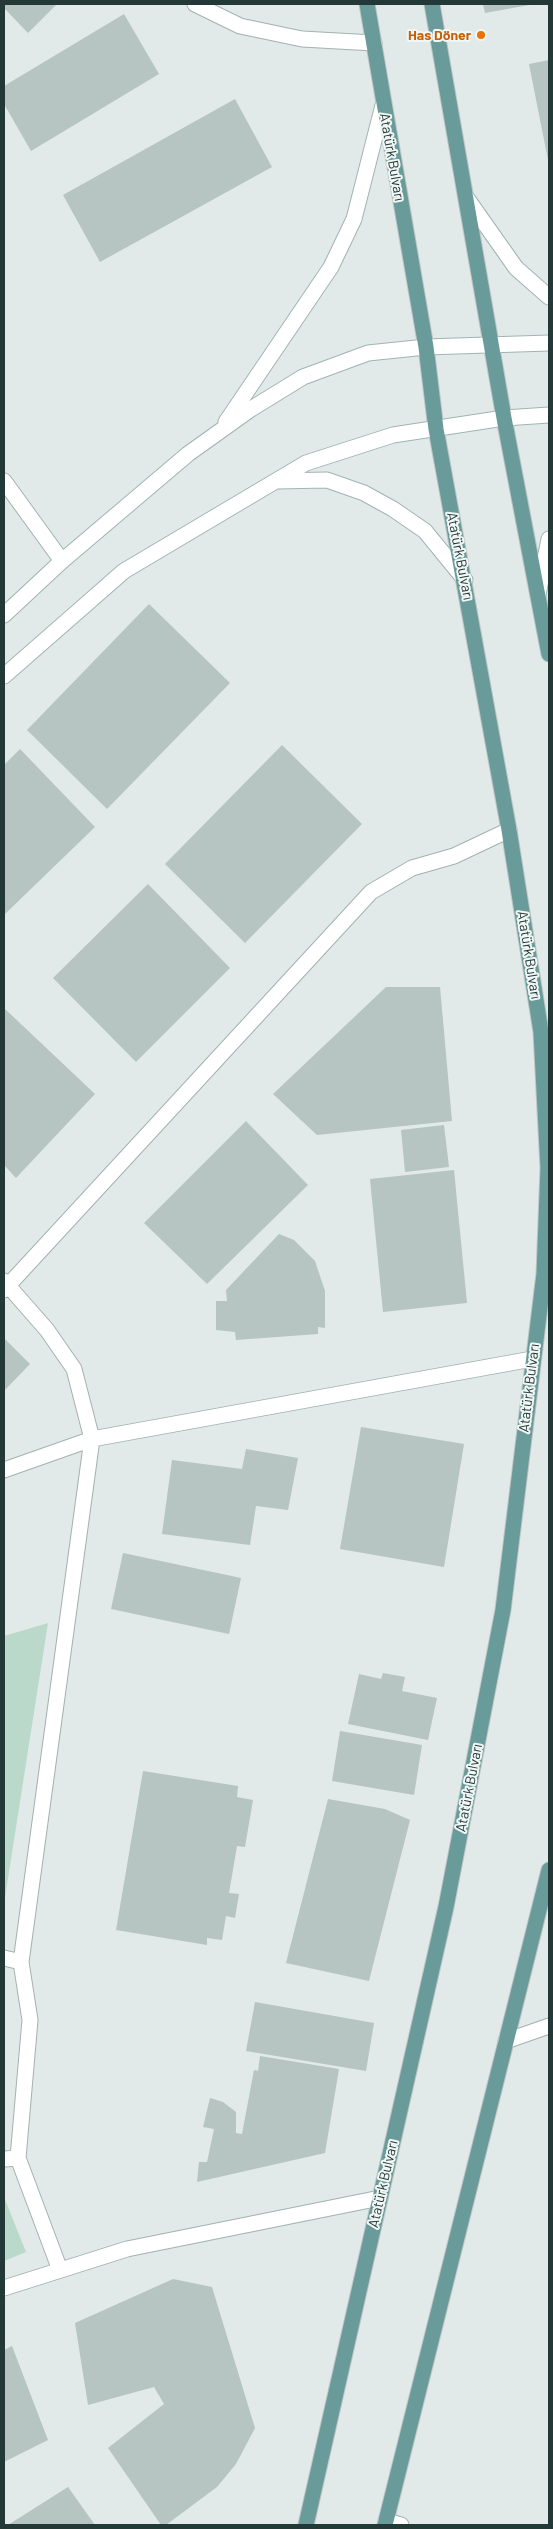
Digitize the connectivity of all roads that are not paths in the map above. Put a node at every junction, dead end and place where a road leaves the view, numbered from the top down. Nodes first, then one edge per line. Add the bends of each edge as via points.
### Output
1 (195, 4) edge
2 (366, 4) edge
3 (432, 4) edge
4 (374, 43) junction
5 (383, 105) junction
6 (466, 197) junction
7 (549, 297) edge
8 (492, 344) junction
9 (549, 344) edge
10 (426, 346) junction
11 (549, 415) edge
12 (504, 418) junction
13 (436, 429) junction
14 (220, 431) junction
15 (4, 481) edge
16 (275, 481) junction
17 (549, 540) edge
18 (62, 561) junction
19 (465, 580) junction
20 (538, 595) junction
21 (4, 615) edge
22 (549, 654) edge
23 (4, 676) edge
24 (510, 830) junction
25 (5, 1286) edge
26 (532, 1359) junction
27 (92, 1439) junction
28 (4, 1470) edge
29 (549, 1870) edge
30 (4, 1958) edge
31 (21, 1962) junction
32 (549, 2026) edge
33 (506, 2041) junction
34 (11, 2158) edge
35 (380, 2198) junction
36 (60, 2270) junction
37 (4, 2288) edge
38 (386, 2523) edge
39 (306, 2525) edge
40 (401, 2525) edge

1 - 4 street via 240,26 302,39
2 - 4 main road, Atatürk Bulvarı
3 - 6 main road
4 - 5 main road, Atatürk Bulvarı
5 - 10 main road, Atatürk Bulvarı
5 - 14 street via 354,219 331,267
6 - 7 street via 516,268
6 - 8 main road
8 - 9 street
8 - 10 street
8 - 12 main road
10 - 13 main road, Atatürk Bulvarı
10 - 14 street via 368,353 303,377
11 - 12 street
12 - 13 street
12 - 20 main road
13 - 16 street via 365,443 306,463
13 - 19 main road, Atatürk Bulvarı
14 - 18 street via 188,454
15 - 18 street
16 - 19 street via 326,480 364,493 425,531
16 - 23 street via 124,571
17 - 20 street
18 - 21 street
19 - 24 main road, Atatürk Bulvarı
20 - 22 main road
24 - 25 street via 454,856 412,868 371,892
24 - 26 main road, Atatürk Bulvarı via 540,1032 548,1168 544,1274
25 - 27 street via 47,1330 74,1369
26 - 27 street
26 - 35 main road, Atatürk Bulvarı via 503,1610 446,1907
27 - 28 street
27 - 31 street
29 - 33 main road
30 - 31 street
31 - 34 street via 30,2020
32 - 33 street
33 - 38 main road
34 - 36 street
35 - 36 street via 127,2249
35 - 39 main road, Atatürk Bulvarı
36 - 37 street
38 - 40 street

